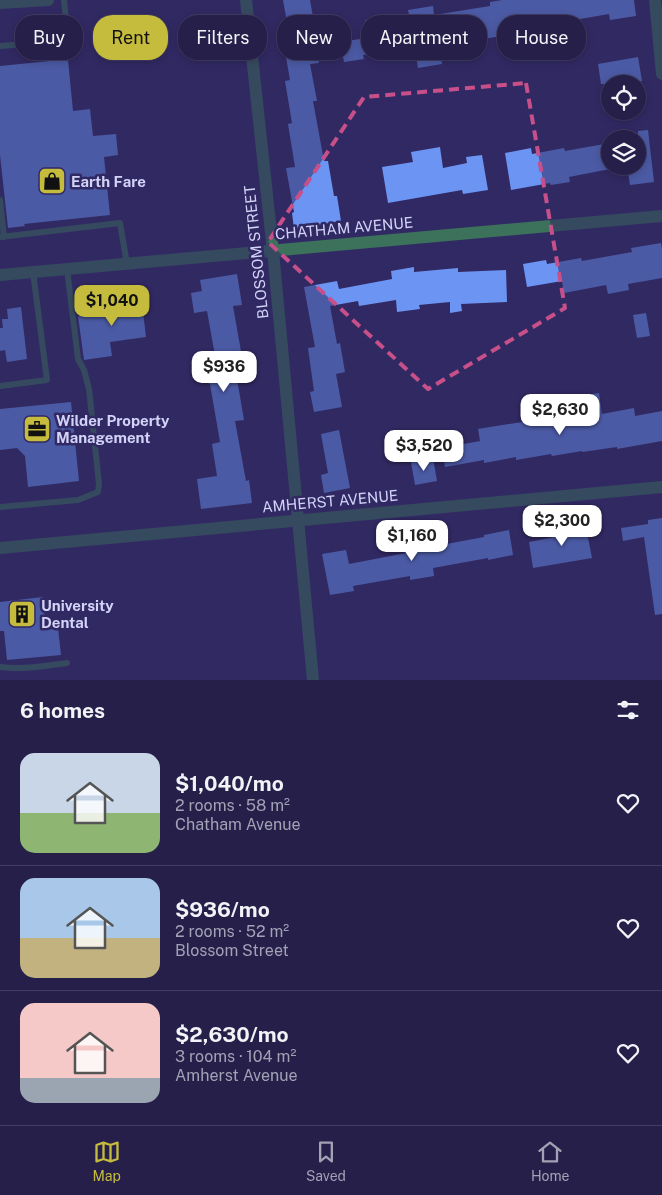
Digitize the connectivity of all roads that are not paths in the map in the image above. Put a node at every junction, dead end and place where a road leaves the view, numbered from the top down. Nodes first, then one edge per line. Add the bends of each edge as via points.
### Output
1 (48, 0) edge
2 (64, 0) edge
3 (246, 0) edge
4 (655, 0) edge
5 (1, 2) edge
6 (0, 46) edge
7 (662, 74) edge
8 (0, 200) edge
9 (662, 216) edge
10 (2, 237) edge
11 (273, 251) junction
12 (127, 264) junction
13 (68, 269) junction
14 (33, 272) junction
15 (0, 274) edge
16 (0, 386) edge
17 (662, 487) edge
18 (0, 507) edge
19 (298, 520) junction
20 (0, 548) edge
21 (67, 664) dead end
22 (0, 667) edge
23 (313, 680) edge

1 - 5 street
2 - 6 lane via 68,41
3 - 11 street, BLOSSOM STREET
4 - 7 street
8 - 10 lane
9 - 11 street, CHATHAM AVENUE
10 - 12 lane via 120,223
11 - 12 street, CHATHAM AVENUE
11 - 19 street, BLOSSOM STREET
12 - 13 street, CHATHAM AVENUE
13 - 14 street, CHATHAM AVENUE
13 - 18 lane via 78,359 88,389 98,492 78,500
14 - 15 street, CHATHAM AVENUE
14 - 16 lane via 47,380
17 - 19 street, AMHERST AVENUE
19 - 20 street, AMHERST AVENUE
19 - 23 street, BLOSSOM STREET
21 - 22 lane

